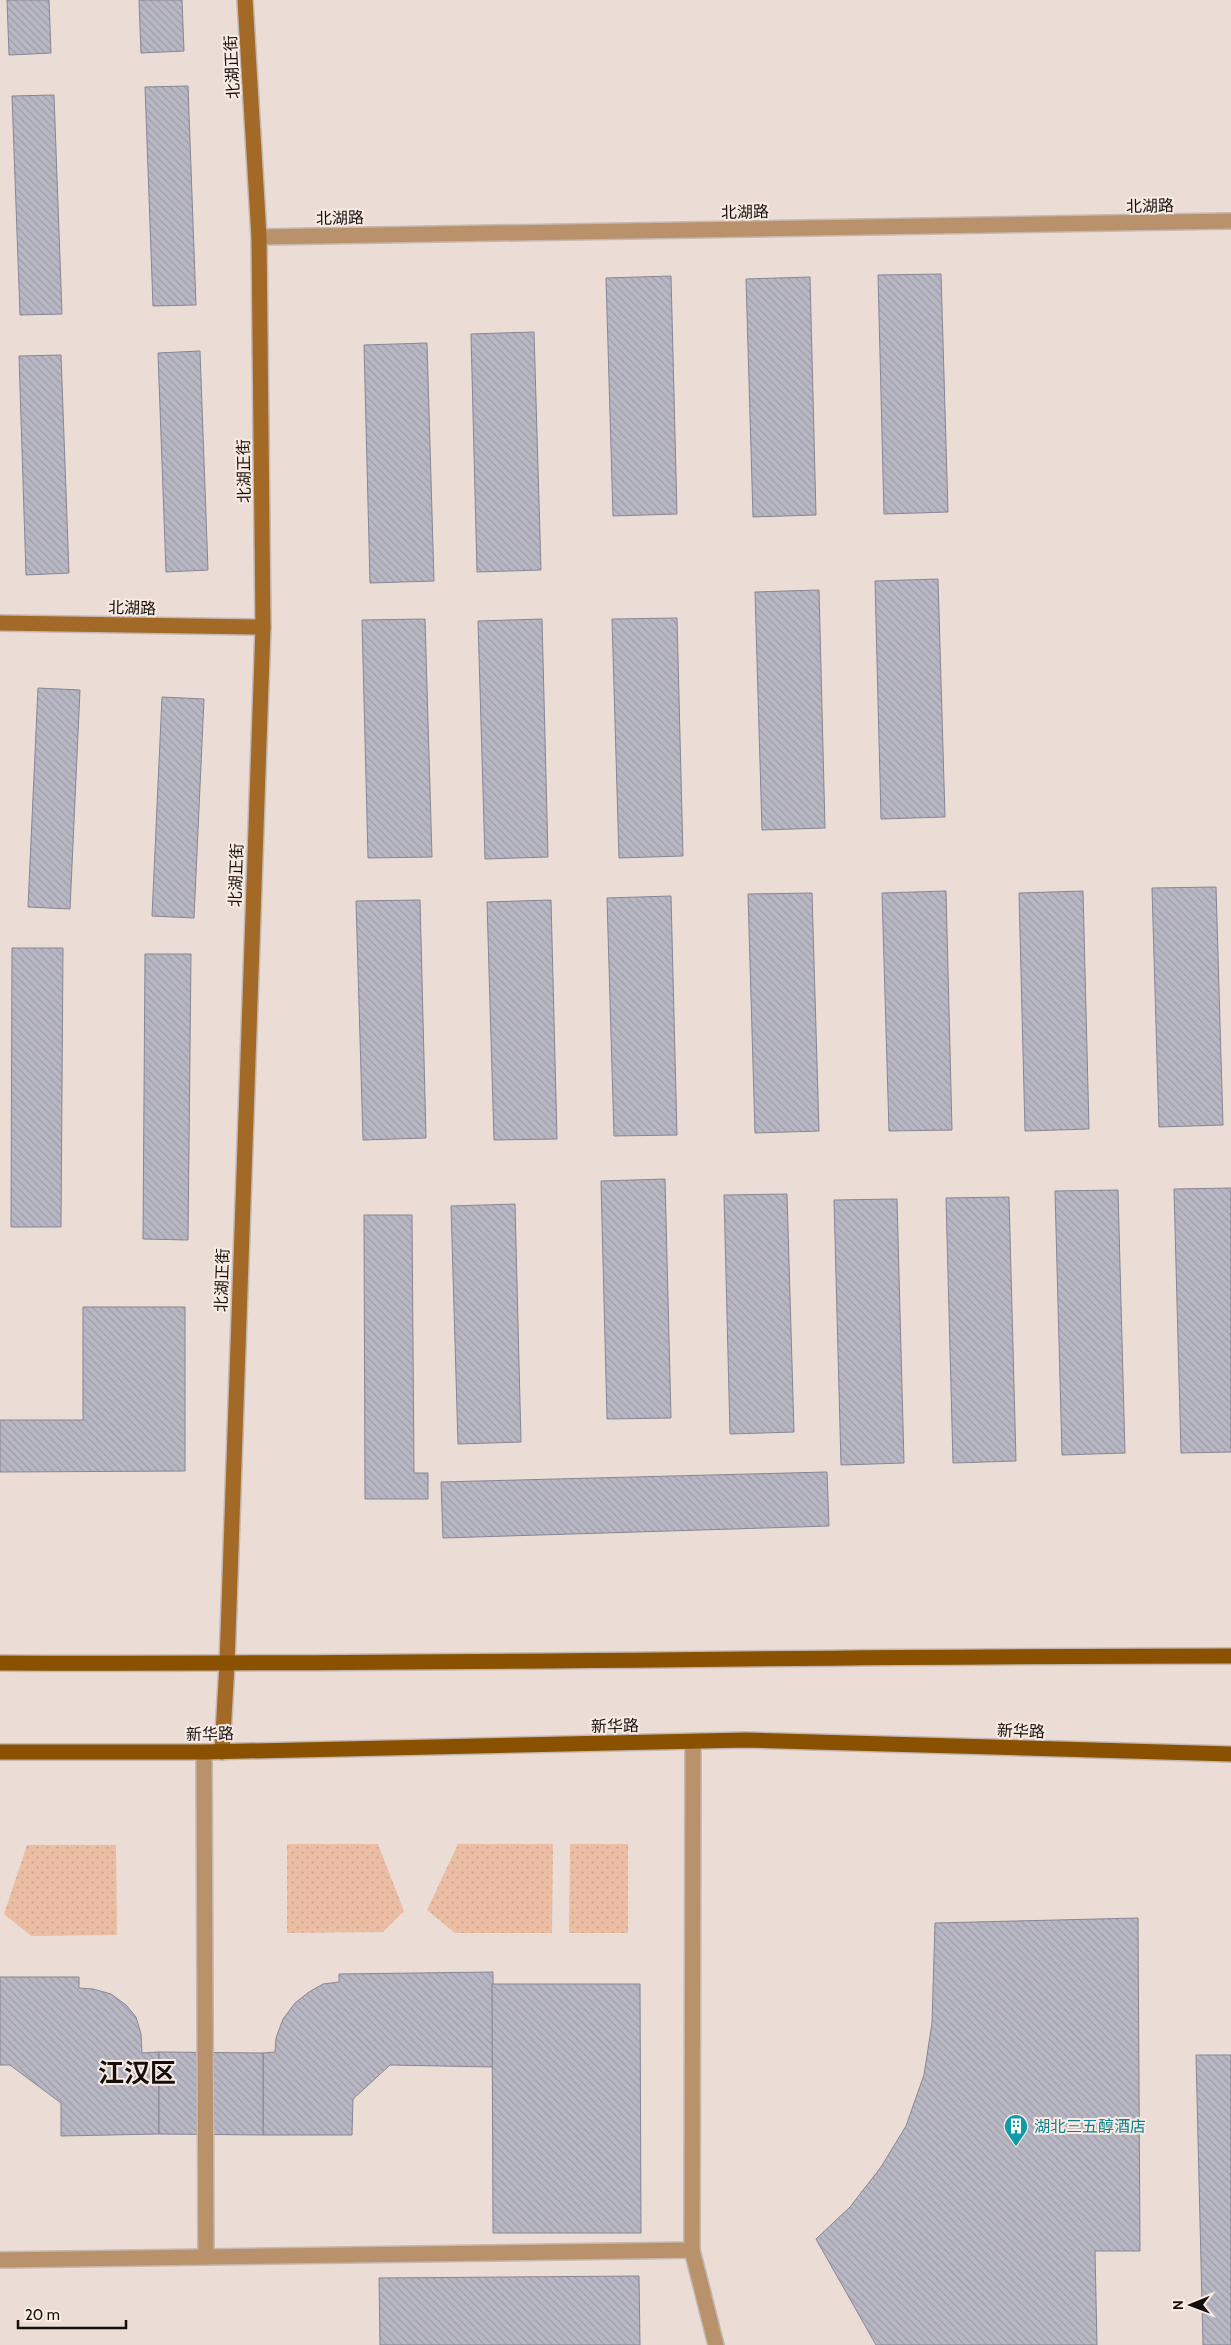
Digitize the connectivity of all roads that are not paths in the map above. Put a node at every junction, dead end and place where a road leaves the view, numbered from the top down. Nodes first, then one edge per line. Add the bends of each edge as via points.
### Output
1 (245, 0) edge
2 (1231, 220) edge
3 (259, 237) junction
4 (0, 624) edge
5 (262, 627) junction
6 (1231, 1656) edge
7 (0, 1663) edge
8 (227, 1664) junction
9 (692, 1742) junction
10 (0, 1752) edge
11 (204, 1752) junction
12 (222, 1752) junction
13 (1231, 1754) edge
14 (692, 2250) junction
15 (206, 2257) junction
16 (0, 2260) edge
17 (716, 2345) edge

1 - 3 street, 北湖正街
2 - 3 street, 北湖路
3 - 5 street, 北湖正街
4 - 5 street, 北湖路
5 - 8 street, 北湖正街
6 - 8 main road via 890,1656
7 - 8 main road
8 - 12 street, 北湖正街
9 - 12 main road, 新华路
9 - 13 main road, 新华路 via 746,1740
9 - 14 street
10 - 11 main road, 新华路
11 - 12 main road, 新华路
11 - 15 street
14 - 15 street
14 - 17 street
15 - 16 street

